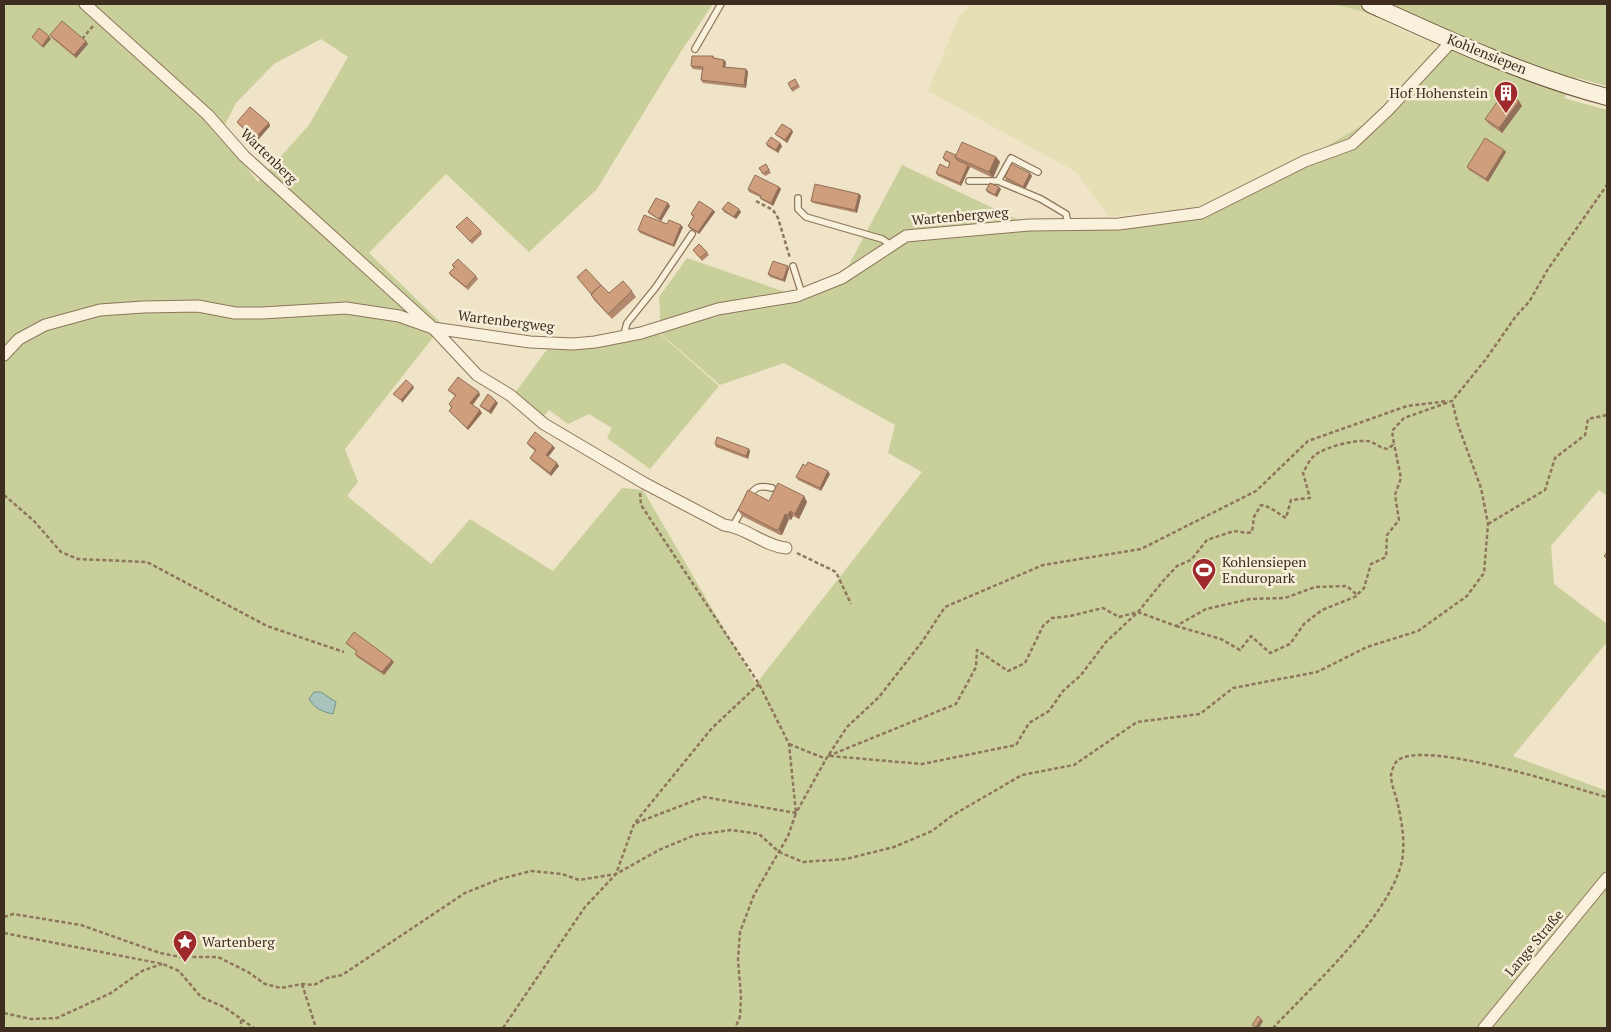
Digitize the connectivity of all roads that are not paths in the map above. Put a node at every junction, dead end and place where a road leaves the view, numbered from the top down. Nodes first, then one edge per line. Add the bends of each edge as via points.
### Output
1 (85, 4) edge
2 (721, 4) edge
3 (1370, 4) edge
4 (1452, 41) junction
5 (695, 49) dead end
6 (1607, 97) edge
7 (1038, 172) dead end
8 (969, 181) dead end
9 (998, 182) junction
10 (798, 198) dead end
11 (1068, 223) junction
12 (692, 234) edge
13 (891, 245) junction
14 (793, 266) dead end
15 (802, 294) junction
16 (433, 328) junction
17 (623, 338) junction
18 (4, 355) edge
19 (772, 488) dead end
20 (733, 526) junction
21 (786, 548) road end
22 (1607, 878) edge
23 (1484, 1028) edge

1 - 16 street, Wartenberg via 208,115 244,156
2 - 5 lane
3 - 4 street, Kohlensiepen
4 - 6 street, Kohlensiepen via 1579,90
4 - 11 street, Wartenbergweg via 1352,144 1305,161 1201,213 1119,224
7 - 9 lane via 1010,158
8 - 9 lane
9 - 11 lane via 1041,199 1066,214
10 - 13 lane via 798,209 806,217 882,239
11 - 13 street, Wartenbergweg via 906,236
12 - 17 lane via 627,323
13 - 15 street, Wartenbergweg via 842,278
14 - 15 lane
15 - 17 street, Wartenbergweg via 718,309
16 - 17 street, Wartenbergweg via 530,342 573,344
16 - 18 street, Wartenbergweg via 400,316 346,308 262,313 198,306 143,307 100,310 45,325 19,340
16 - 20 street, Wartenbergweg via 477,375 510,395 544,424 644,483 724,525
19 - 20 lane via 761,486 753,489
20 - 21 street, Wartenbergweg via 774,547
22 - 23 street, Lange Straße

